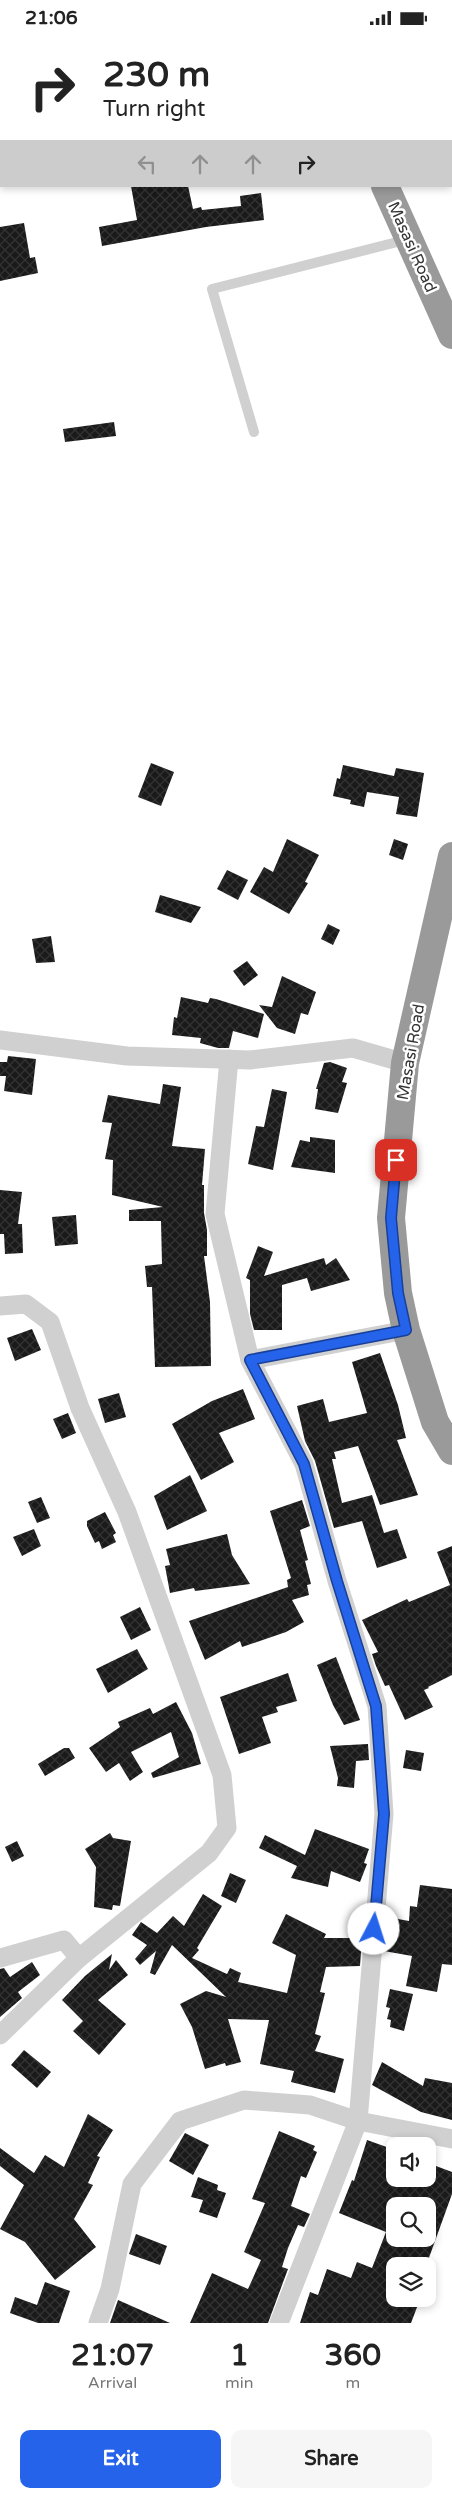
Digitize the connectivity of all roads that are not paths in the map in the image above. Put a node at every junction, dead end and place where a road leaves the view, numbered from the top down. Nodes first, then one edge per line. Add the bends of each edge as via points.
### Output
1 (385, 187) edge
2 (410, 239) junction
3 (452, 335) edge
4 (254, 432) dead end
5 (452, 856) edge
6 (0, 1040) edge
7 (230, 1059) junction
8 (406, 1063) junction
9 (0, 1306) edge
10 (406, 1330) junction
11 (250, 1360) junction
12 (452, 1451) edge
13 (0, 1958) edge
14 (79, 1958) junction
15 (0, 2035) edge
16 (358, 2121) junction
17 (452, 2139) edge
18 (98, 2323) edge
19 (280, 2323) edge

1 - 2 highway, Masasi Road
2 - 3 highway, Masasi Road
2 - 4 lane via 212,289
5 - 8 highway, Masasi Road
6 - 7 street via 128,1057
7 - 8 street via 250,1060 353,1048
7 - 11 street via 215,1214
8 - 10 highway, Masasi Road via 391,1218 398,1293
9 - 14 street via 26,1304 50,1322 80,1408 127,1512 222,1775 227,1828 209,1853
10 - 11 street
10 - 12 highway, Masasi Road via 435,1422
11 - 16 street via 304,1464 376,1706 384,1814
13 - 14 street via 64,1940
14 - 15 street
16 - 17 street
16 - 18 street via 310,2105 244,2100 180,2121 132,2184 110,2289
16 - 19 street

